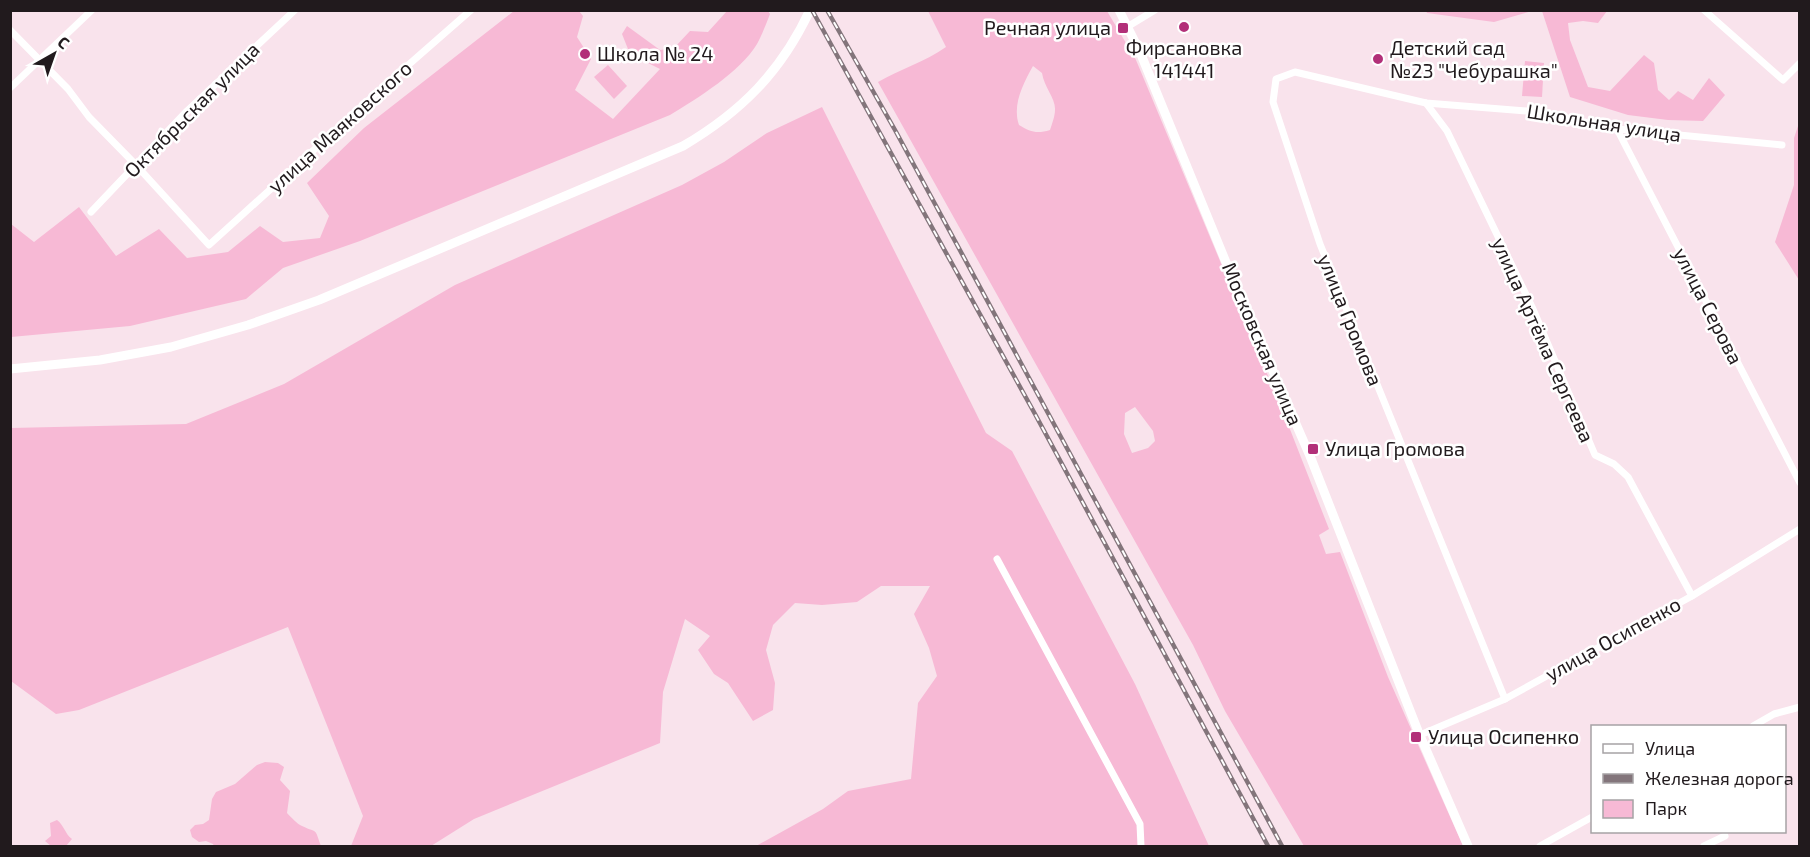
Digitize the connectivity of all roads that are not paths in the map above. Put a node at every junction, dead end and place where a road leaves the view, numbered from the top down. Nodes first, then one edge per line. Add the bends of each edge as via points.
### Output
1 (92, 10) edge
2 (295, 10) edge
3 (471, 10) edge
4 (810, 10) edge
5 (1119, 10) edge
6 (1155, 10) edge
7 (1704, 10) edge
8 (1127, 27) junction
9 (10, 30) edge
10 (40, 60) junction
11 (1800, 63) edge
12 (10, 88) edge
13 (1426, 103) junction
14 (1617, 129) junction
15 (1782, 145) dead end
16 (136, 165) junction
17 (91, 212) dead end
18 (10, 369) edge
19 (1800, 483) edge
20 (1800, 530) edge
21 (997, 559) dead end
22 (1692, 596) junction
23 (1505, 699) junction
24 (1800, 707) edge
25 (1755, 725) edge
26 (1420, 735) junction
27 (1591, 819) edge
28 (1725, 836) dead end
29 (1142, 846) edge
30 (1468, 846) edge
31 (1540, 846) edge
32 (1704, 846) edge

1 - 10 street
2 - 16 street, Октябрьская улица via 187,111
3 - 16 street, улица Маяковского via 209,245
4 - 18 street via 773,72 738,109 712,129 640,165 319,300 248,325 171,347 100,360
5 - 8 street, Московская улица
6 - 8 street
7 - 11 street via 1783,80
8 - 26 street, Московская улица via 1310,456
9 - 10 street
10 - 12 street
10 - 16 street
13 - 14 street, Школьная улица via 1527,111
13 - 22 street, улица Артёма Сергеева via 1447,131 1533,309 1595,455 1628,477
13 - 23 street, улица Громова via 1295,72 1276,79 1273,102 1324,255
14 - 15 street, Школьная улица
14 - 19 street, улица Серова
16 - 17 street, Октябрьская улица
20 - 22 street, улица Осипенко
21 - 29 street via 1140,824
22 - 23 street, улица Осипенко
23 - 26 street, улица Осипенко
24 - 25 street via 1774,714
26 - 30 street, Московская улица
27 - 31 street
28 - 32 street

